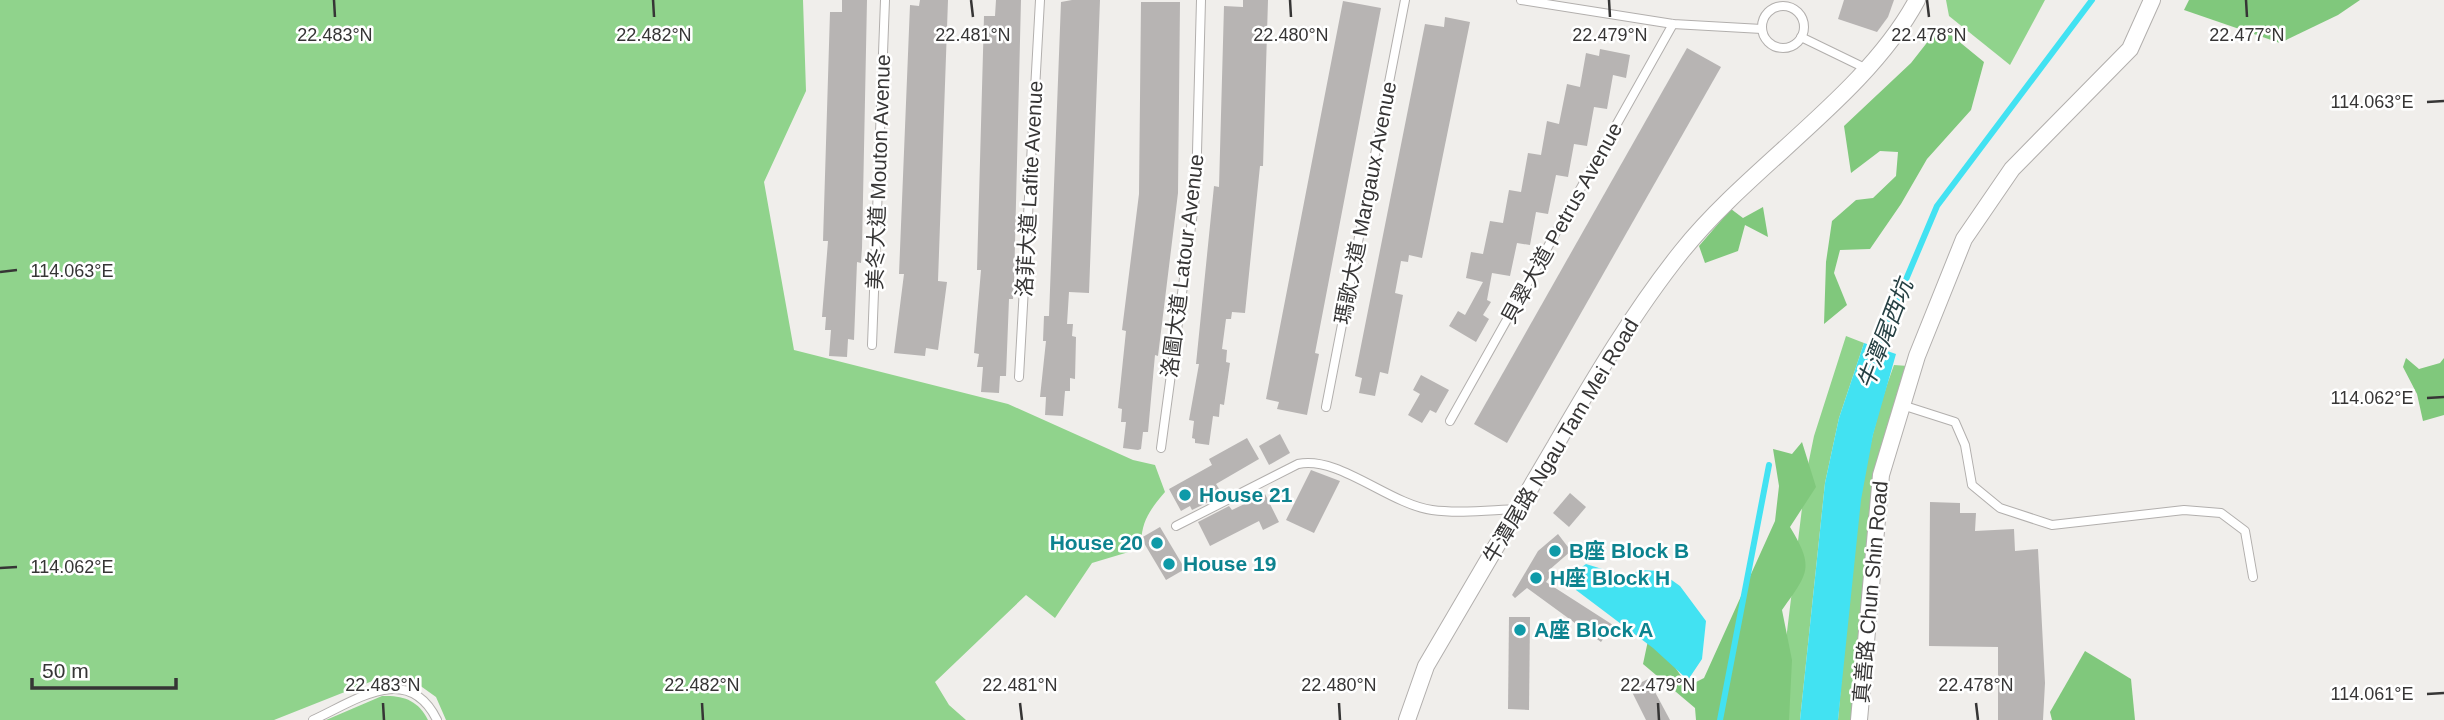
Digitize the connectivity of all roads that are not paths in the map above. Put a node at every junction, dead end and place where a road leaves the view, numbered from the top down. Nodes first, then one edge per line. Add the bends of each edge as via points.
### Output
1 (885, 0) edge
2 (1040, 0) edge
3 (1200, 0) edge
4 (1405, 0) edge
5 (1521, 0) edge
6 (1917, 0) edge
7 (2152, 0) edge
8 (1790, 3) edge
9 (1673, 24) junction
10 (1762, 29) junction
11 (1801, 37) junction
12 (1867, 69) junction
13 (872, 345) dead end
14 (1019, 377) dead end
15 (1902, 405) junction
16 (1326, 407) dead end
17 (1450, 421) dead end
18 (1161, 448) dead end
19 (1518, 509) junction
20 (1176, 526) dead end
21 (2253, 577) dead end
22 (313, 720) edge
23 (437, 720) edge
24 (1407, 720) edge
25 (1859, 720) edge

1 - 13 lane, 美冬大道 Mouton Avenue
2 - 14 lane, 洛菲大道 Lafite Avenue
3 - 18 lane, 洛圖大道 Latour Avenue via 1196,190
4 - 16 lane, 瑪歌大道 Margaux Avenue
5 - 9 lane
6 - 12 street, 牛潭尾路 Ngau Tam Mei Road via 1906,22
7 - 15 street, 真善路 Chun Shin Road via 2130,49 2012,169 1964,239 1917,354
8 - 10 lane via 1769,11
8 - 11 lane via 1803,23
9 - 10 lane
9 - 17 lane, 貝翠大道 Petrus Avenue
10 - 11 lane via 1767,41 1779,47 1792,46
11 - 12 lane
12 - 19 street, 牛潭尾路 Ngau Tam Mei Road via 1763,166 1683,250 1609,354
15 - 21 lane via 1955,422 1965,445 1972,485 2000,508 2052,525 2184,510 2221,513 2245,531
15 - 25 street, 真善路 Chun Shin Road via 1881,475
19 - 20 lane via 1430,510 1310,461
19 - 24 street, 牛潭尾路 Ngau Tam Mei Road via 1426,666
22 - 23 lane via 392,688 422,697

